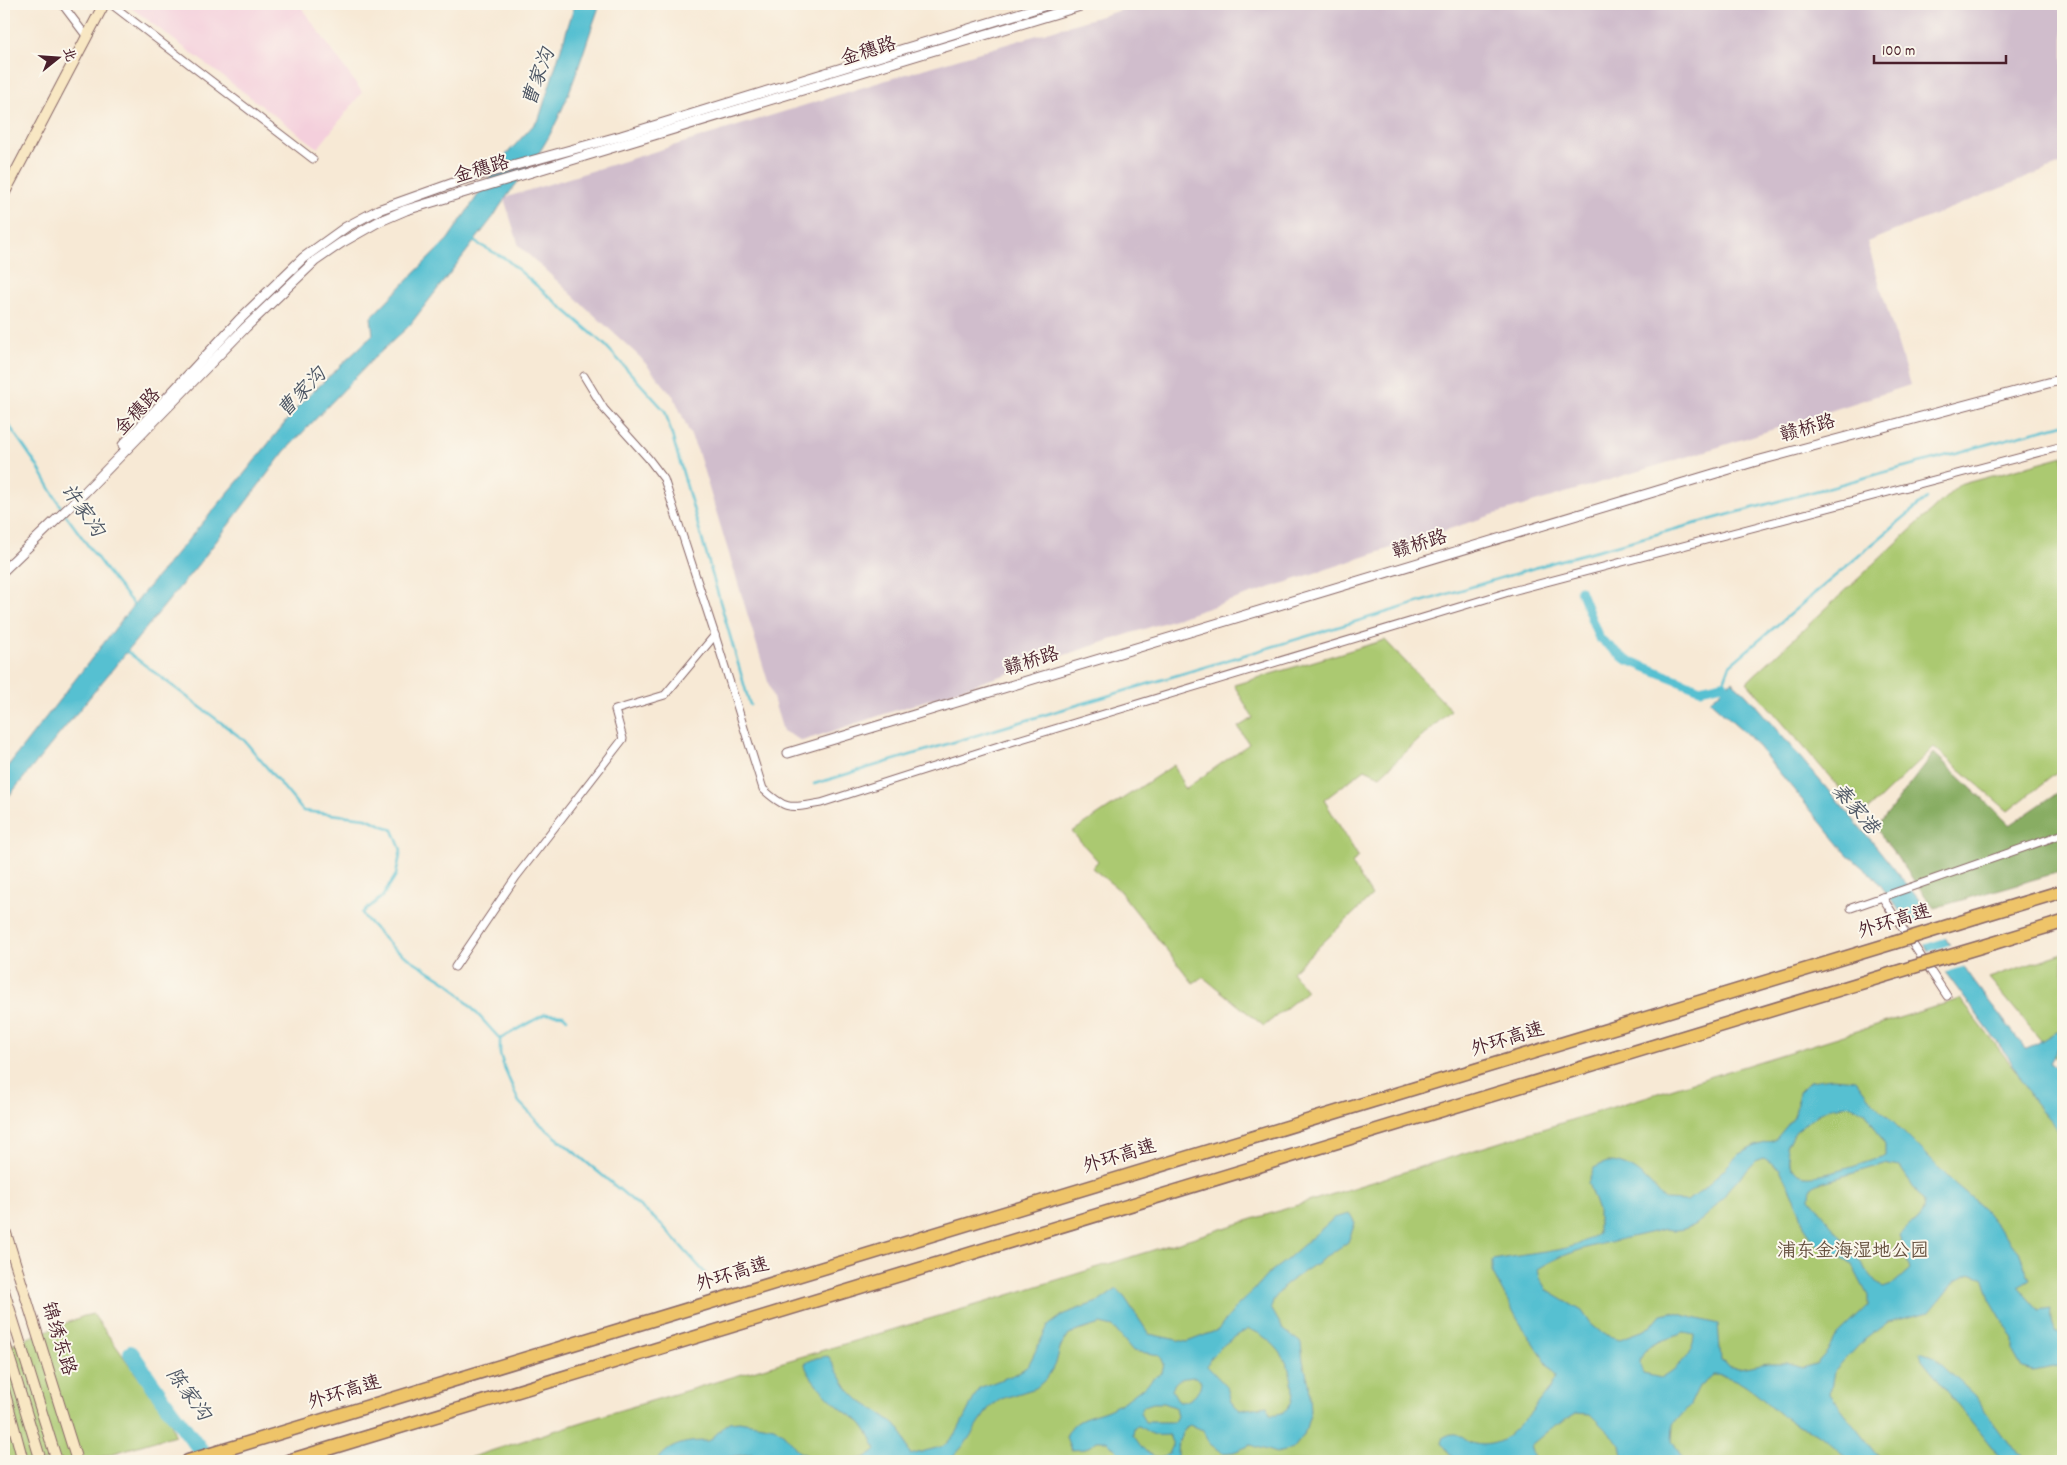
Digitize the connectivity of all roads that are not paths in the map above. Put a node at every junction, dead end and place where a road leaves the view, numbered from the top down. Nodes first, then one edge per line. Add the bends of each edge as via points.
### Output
1 (62, 4) edge
2 (104, 4) edge
3 (111, 4) edge
4 (1050, 4) edge
5 (1083, 4) edge
6 (86, 38) junction
7 (574, 149) junction
8 (314, 159) dead end
9 (576, 159) junction
10 (4, 194) edge
11 (584, 376) dead end
12 (2063, 379) edge
13 (2063, 446) edge
14 (84, 491) junction
15 (54, 518) junction
16 (4, 563) edge
17 (4, 570) edge
18 (715, 635) junction
19 (788, 754) dead end
20 (2063, 834) edge
21 (2063, 891) edge
22 (1884, 896) junction
23 (1851, 908) dead end
24 (2063, 922) edge
25 (455, 967) dead end
26 (1948, 996) dead end
27 (4, 1226) edge
28 (4, 1291) edge
29 (4, 1340) edge
30 (4, 1390) edge
31 (24, 1461) edge
32 (41, 1461) edge
33 (57, 1461) edge
34 (77, 1461) edge
35 (188, 1461) edge
36 (288, 1461) edge

1 - 6 street
2 - 6 main road
3 - 8 street
4 - 7 street, 金穗路
5 - 9 street, 金穗路
6 - 10 main road
7 - 9 street
7 - 14 street, 金穗路 via 462,180 378,210 346,227 303,258 239,320
9 - 14 street, 金穗路 via 406,210 341,243 315,261 237,336
11 - 18 street via 604,409 664,479
12 - 19 street, 赣桥路 via 1753,462
13 - 18 street via 1512,591 821,802 794,807 779,804 763,789
14 - 15 street, 金穗路
15 - 16 street, 金穗路
15 - 17 street, 金穗路
18 - 25 street via 665,695 615,710 622,739 516,877
20 - 22 street
21 - 35 highway, 外环高速, bridge
22 - 23 street
22 - 26 street
24 - 36 highway, bridge
27 - 34 main road, 锦绣东路
28 - 33 main road, 锦绣东路
29 - 32 main road
30 - 31 main road

